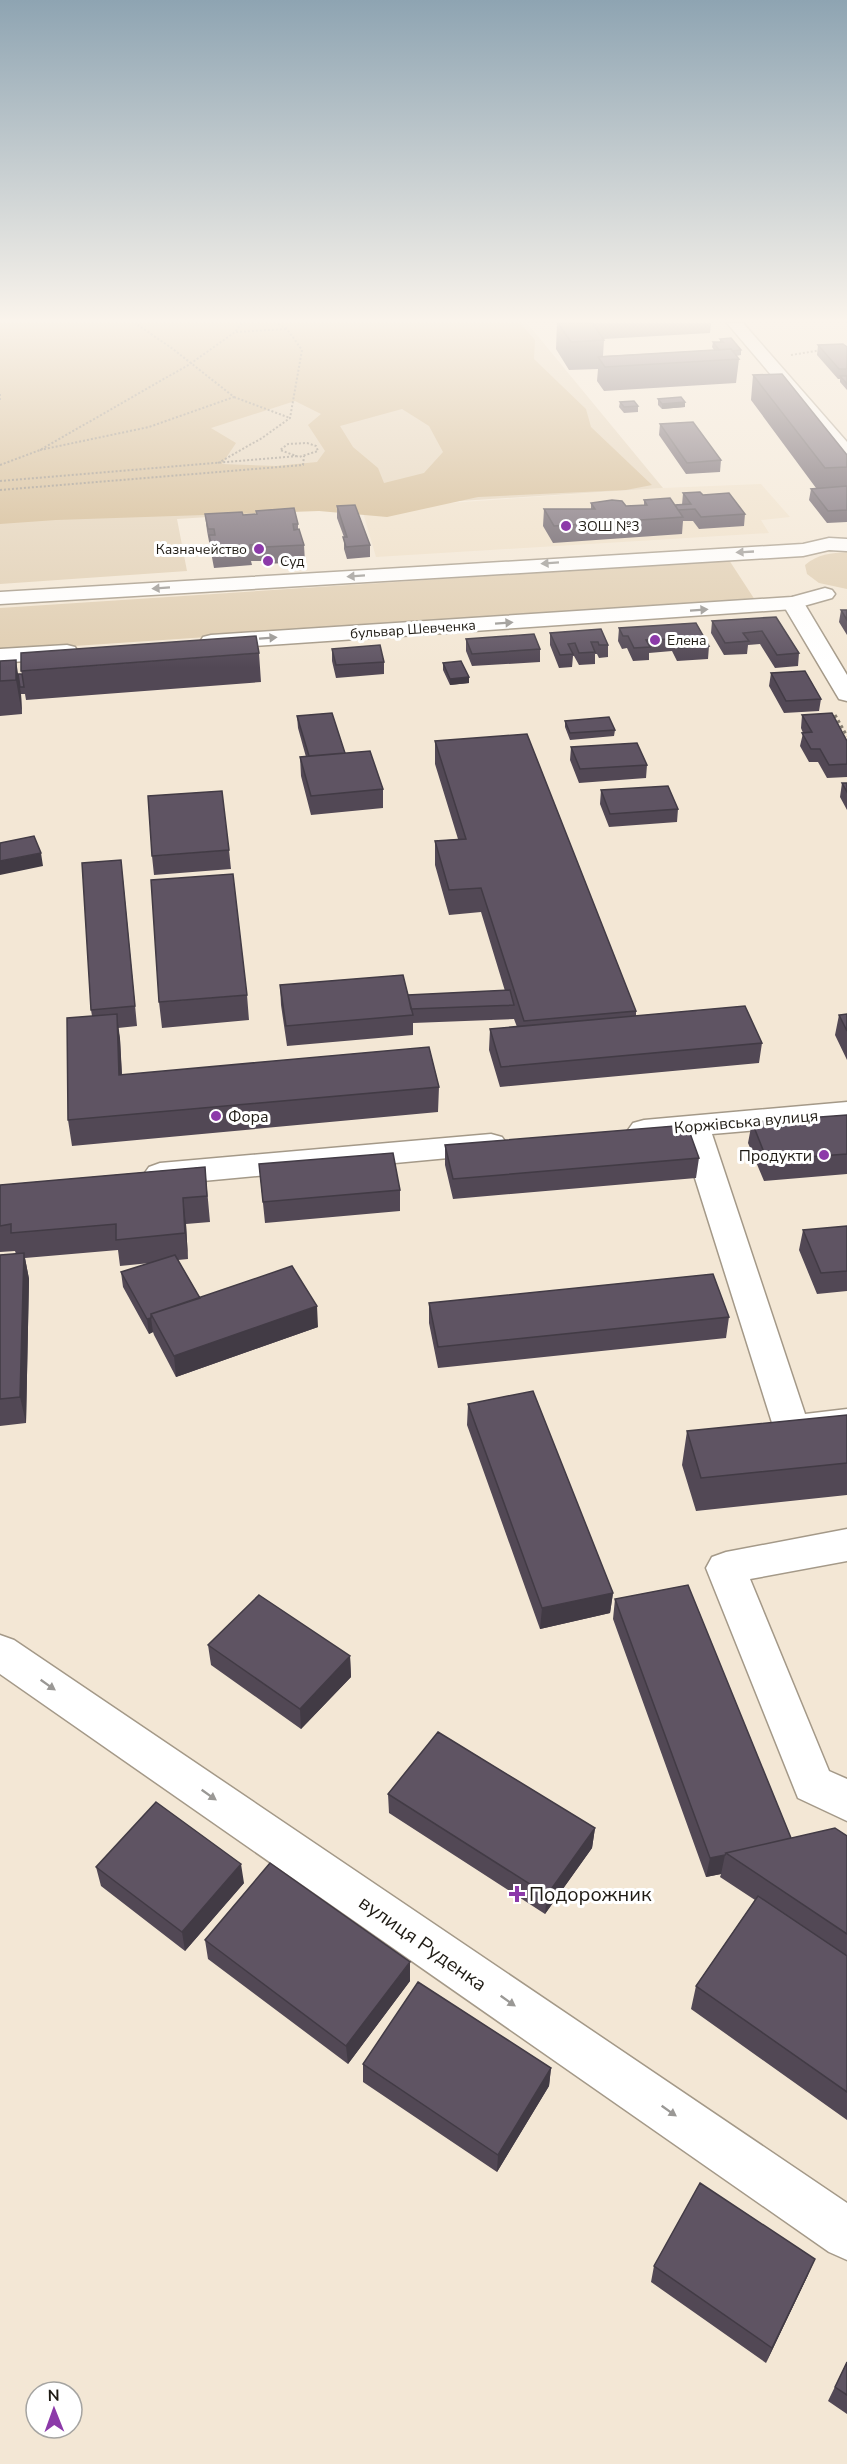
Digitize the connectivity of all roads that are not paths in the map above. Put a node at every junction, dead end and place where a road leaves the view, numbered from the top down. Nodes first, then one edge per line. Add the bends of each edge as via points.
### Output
1 (834, 438) edge
2 (847, 453) edge
3 (847, 545) edge
4 (803, 549) junction
5 (793, 587) junction
6 (847, 597) edge
7 (0, 598) edge
8 (190, 643) edge
9 (83, 650) edge
10 (0, 656) edge
11 (847, 694) edge
12 (847, 1112) edge
13 (694, 1126) junction
14 (612, 1133) edge
15 (517, 1142) edge
16 (129, 1177) edge
17 (847, 1423) edge
18 (847, 1545) edge
19 (0, 1652) edge
20 (847, 1801) edge
21 (847, 2234) edge

1 - 2 main road
3 - 4 main road
4 - 5 main road via 788,559
4 -> 7 main road
5 - 6 main road, бульвар Шевченка
8 -> 5 main road, бульвар Шевченка
5 - 11 main road
9 - 10 main road
12 - 13 main road, Коржівська вулиця
13 - 14 main road, Коржівська вулиця
13 - 17 main road via 792,1429
15 - 16 main road
18 - 20 main road via 726,1568 813,1784
19 -> 21 main road, вулиця Руденка

